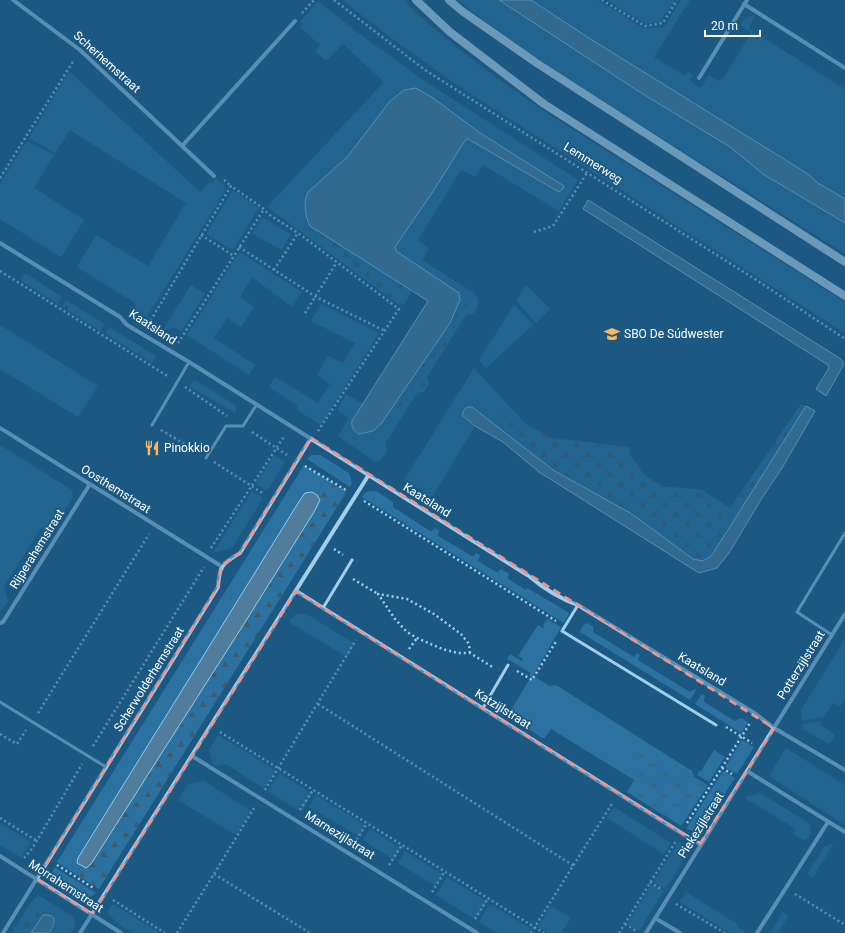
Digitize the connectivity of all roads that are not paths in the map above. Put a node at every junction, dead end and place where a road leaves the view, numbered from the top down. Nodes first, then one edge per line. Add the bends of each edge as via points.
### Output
1 (13, 0) edge
2 (416, 0) edge
3 (449, 0) edge
4 (745, 2) edge
5 (295, 21) road end
6 (845, 68) edge
7 (699, 78) dead end
8 (183, 146) junction
9 (214, 176) dead end
10 (0, 243) edge
11 (845, 262) edge
12 (845, 296) edge
13 (188, 362) junction
14 (257, 404) junction
15 (152, 425) dead end
16 (0, 428) edge
17 (311, 438) junction
18 (206, 458) dead end
19 (368, 476) junction
20 (90, 484) junction
21 (845, 533) edge
22 (352, 560) road end
23 (221, 566) junction
24 (296, 591) junction
25 (578, 605) junction
26 (323, 608) junction
27 (845, 614) edge
28 (0, 624) edge
29 (832, 634) junction
30 (508, 665) road end
31 (0, 702) edge
32 (483, 708) junction
33 (716, 725) road end
34 (774, 728) junction
35 (192, 756) junction
36 (106, 767) junction
37 (845, 770) edge
38 (747, 771) junction
39 (828, 822) junction
40 (845, 832) edge
41 (700, 844) junction
42 (0, 856) edge
43 (37, 879) junction
44 (92, 914) junction
45 (655, 918) junction
46 (3, 933) edge
47 (80, 933) edge
48 (121, 933) edge
49 (477, 933) edge
50 (646, 933) edge
51 (680, 933) edge
52 (757, 933) edge

1 - 8 street, Scherhemstraat via 80,50
2 - 12 main road, Lemmerweg via 450,32 544,104
3 - 11 main road via 538,64
4 - 6 street
4 - 7 street
5 - 8 street
8 - 9 street, Scherhemstraat
10 - 13 street, Kaatsland
13 - 14 street, Kaatsland
13 - 15 lane
14 - 17 street, Kaatsland
14 - 18 lane via 243,426 226,426
16 - 20 street, Oosthemstraat
17 - 19 street, Kaatsland
17 - 23 street via 240,553
19 - 24 street
19 - 25 street, Kaatsland via 554,593
20 - 23 street, Oosthemstraat
20 - 28 street, Rijperahemstraat
21 - 29 lane via 797,612
22 - 26 lane
23 - 36 street, Scherwolderhemstraat via 218,587
24 - 26 street, Katzijlstraat
24 - 35 street
25 - 33 lane via 562,631
25 - 34 street, Kaatsland via 756,714
26 - 32 street, Katzijlstraat
27 - 29 street, Potterzijlstraat
29 - 34 street, Potterzijlstraat
30 - 32 lane
31 - 36 lane
32 - 41 street, Katzijlstraat
34 - 37 street, Kaatsland
34 - 38 street, Piekezijlstraat
35 - 44 street
35 - 49 street, Marnezijlstraat
36 - 43 street, Scherwolderhemstraat
38 - 39 street
38 - 41 street, Piekezijlstraat
39 - 40 street
39 - 52 street
41 - 45 street, Piekezijlstraat
42 - 43 street, Morrahemstraat
43 - 44 street, Morrahemstraat
43 - 46 street, Scherwolderhemstraat
44 - 47 street
44 - 48 street, Morrahemstraat
45 - 50 street, Piekezijlstraat
45 - 51 street

